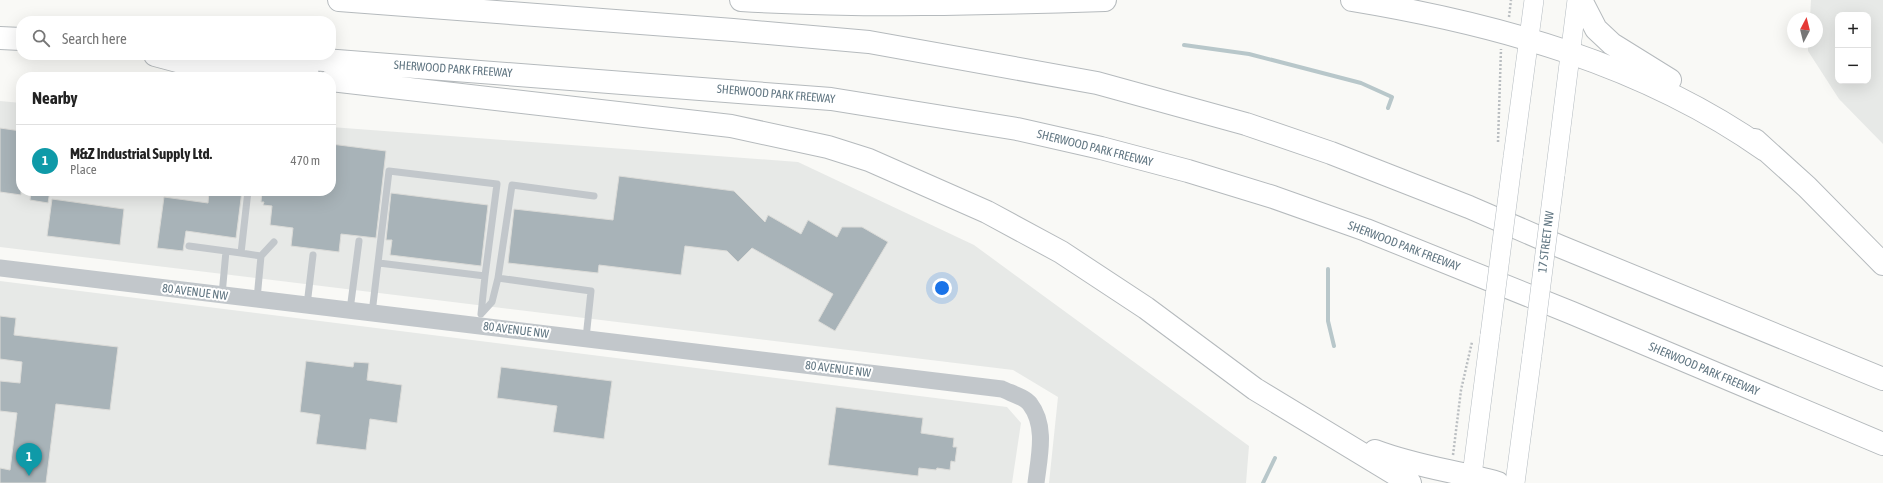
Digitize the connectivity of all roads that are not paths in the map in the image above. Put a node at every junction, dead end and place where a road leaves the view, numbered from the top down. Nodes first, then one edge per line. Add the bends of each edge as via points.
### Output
1 (339, 0) edge
2 (740, 0) edge
3 (1105, 0) edge
4 (1352, 0) edge
5 (1534, 0) edge
6 (1577, 0) edge
7 (1581, 0) edge
8 (0, 38) edge
9 (16, 39) edge
10 (1528, 40) junction
11 (1570, 52) junction
12 (176, 60) edge
13 (326, 60) edge
14 (267, 72) edge
15 (336, 81) edge
16 (1765, 150) junction
17 (247, 196) edge
18 (594, 196) dead end
19 (358, 241) dead end
20 (274, 242) dead end
21 (189, 246) dead end
22 (226, 251) junction
23 (241, 253) junction
24 (313, 255) dead end
25 (261, 256) junction
26 (379, 263) junction
27 (1883, 264) edge
28 (0, 268) edge
29 (485, 276) junction
30 (498, 278) junction
31 (222, 295) junction
32 (257, 299) junction
33 (307, 305) junction
34 (350, 310) junction
35 (372, 313) junction
36 (480, 319) junction
37 (586, 338) junction
38 (1883, 379) edge
39 (1333, 435) junction
40 (1883, 444) edge
41 (1464, 477) edge
42 (1036, 483) edge
43 (1410, 483) edge
44 (1498, 483) edge
45 (1515, 483) edge

1 - 38 highway via 869,42 1097,83 1246,124 1331,153 1469,207
2 - 3 highway via 808,4 972,5
4 - 10 highway via 1446,17
5 - 10 main road
6 - 11 main road, 17 STREET NW
7 - 16 highway via 1596,30 1612,44 1729,116
8 - 9 highway
10 - 11 highway
10 - 41 main road, bridge via 1505,152
11 - 16 highway via 1680,97 1733,127
11 - 45 main road, 17 STREET NW, bridge
12 - 14 highway
13 - 40 highway, SHERWOOD PARK FREEWAY via 831,99 1017,129 1101,148 1252,191 1366,230 1572,313
15 - 39 highway via 731,126 828,147 869,160 988,212 1061,252 1146,308 1254,388
16 - 27 highway via 1807,186
17 - 23 lane
18 - 30 lane via 512,185
19 - 34 lane
20 - 25 lane
21 - 22 lane
22 - 23 lane
22 - 31 lane
23 - 25 lane
24 - 33 lane
25 - 32 lane
26 - 29 lane
26 - 29 lane via 389,171 497,184
26 - 35 lane
28 - 31 street, 80 AVENUE NW
29 - 36 lane
30 - 36 lane via 492,302
30 - 37 lane via 591,292
31 - 32 street, 80 AVENUE NW
32 - 33 street, 80 AVENUE NW
33 - 34 street, 80 AVENUE NW
34 - 35 street, 80 AVENUE NW
35 - 36 street, 80 AVENUE NW
36 - 37 street, 80 AVENUE NW
37 - 42 street, 80 AVENUE NW via 1002,389 1030,403 1039,422 1041,441
39 - 41 highway via 1414,465
39 - 43 highway
41 - 44 highway

